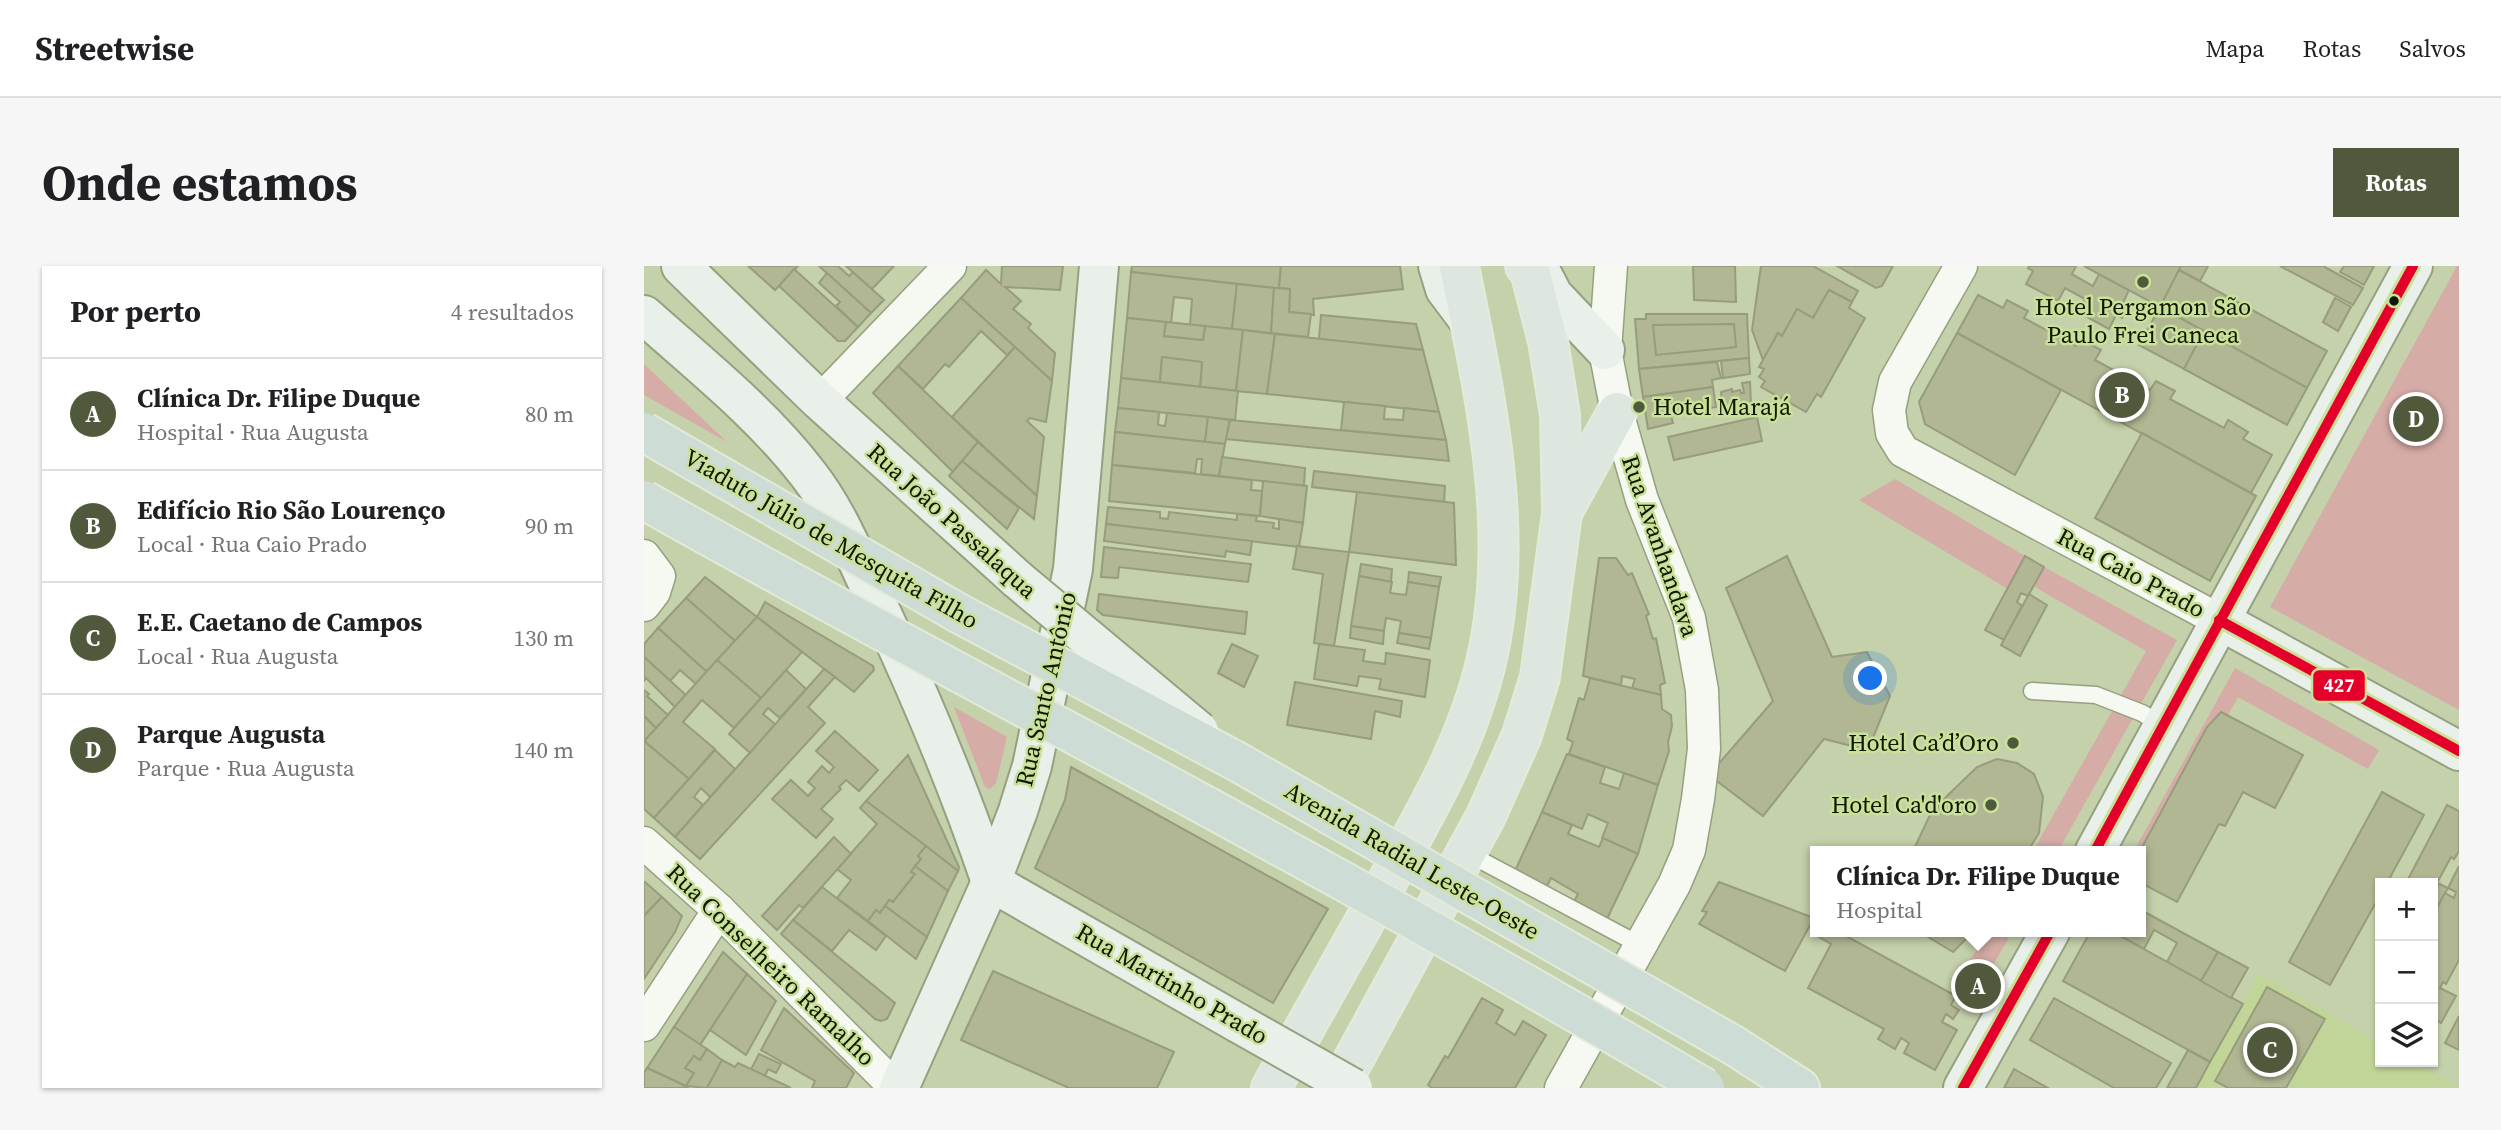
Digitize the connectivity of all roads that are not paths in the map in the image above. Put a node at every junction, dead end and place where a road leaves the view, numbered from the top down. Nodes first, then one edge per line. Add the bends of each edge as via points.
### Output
1 (681, 266) edge
2 (950, 266) edge
3 (1099, 266) edge
4 (1438, 266) edge
5 (1459, 266) edge
6 (1610, 266) edge
7 (1961, 266) edge
8 (2413, 266) edge
9 (1535, 273) edge
10 (644, 315) edge
11 (1470, 322) junction
12 (1605, 350) junction
13 (820, 401) junction
14 (1618, 412) junction
15 (644, 432) edge
16 (644, 500) edge
17 (1562, 513) junction
18 (651, 564) edge
19 (644, 605) edge
20 (2219, 620) junction
21 (1018, 646) joint
22 (2032, 691) dead end
23 (2164, 726) junction
24 (2459, 751) edge
25 (1236, 761) junction
26 (644, 843) edge
27 (2098, 846) edge
28 (1467, 853) junction
29 (991, 881) junction
30 (719, 910) junction
31 (2047, 937) edge
32 (1640, 945) junction
33 (644, 1025) edge
34 (898, 1088) edge
35 (1271, 1088) edge
36 (1338, 1088) edge
37 (1353, 1088) edge
38 (1561, 1088) edge
39 (1705, 1088) edge
40 (1800, 1088) edge
41 (1964, 1088) edge

1 - 13 main road, Rua João Passalaqua
2 - 13 street
3 - 29 main road, Rua Santo Antônio via 1073,569 1032,766
4 - 11 main road via 1445,289
5 - 11 main road
6 - 9 street, Rua Avanhandava via 1597,288 1583,294
6 - 12 street, Rua Avanhandava
7 - 20 street, Rua Caio Prado via 1895,383 1889,410 1892,433 1903,451
8 - 20 main road
9 - 12 main road
9 - 17 main road via 1560,415
10 - 29 main road via 764,423 830,504 923,703
11 - 35 main road via 1497,498 1498,578 1477,700 1443,782
12 - 14 street, Rua Avanhandava
13 - 25 main road, Rua João Passalaqua, bridge via 1077,631
14 - 17 main road
14 - 32 street, Rua Avanhandava via 1642,500 1689,618 1703,702 1704,749 1689,850
15 - 21 highway, Viaduto Júlio de Mesquita Filho, bridge
16 - 39 highway, Avenida Radial Leste-Oeste, bridge via 1290,852
17 - 28 main road via 1539,677 1522,735
18 - 19 street via 659,583
20 - 23 main road
20 - 24 main road, Rua Caio Prado
21 - 25 highway, Avenida Radial Leste-Oeste, bridge
22 - 23 lane via 2096,695
23 - 27 main road
25 - 40 highway, Avenida Radial Leste-Oeste, bridge via 1733,1045
26 - 30 street, Rua Conselheiro Ramalho
28 - 32 lane
28 - 36 main road
29 - 34 main road, Rua Santo Antônio
29 - 37 main road, Rua Martinho Prado, bridge
30 - 33 street
30 - 34 street, Rua Conselheiro Ramalho
31 - 41 main road
32 - 38 street, Rua Avanhandava

